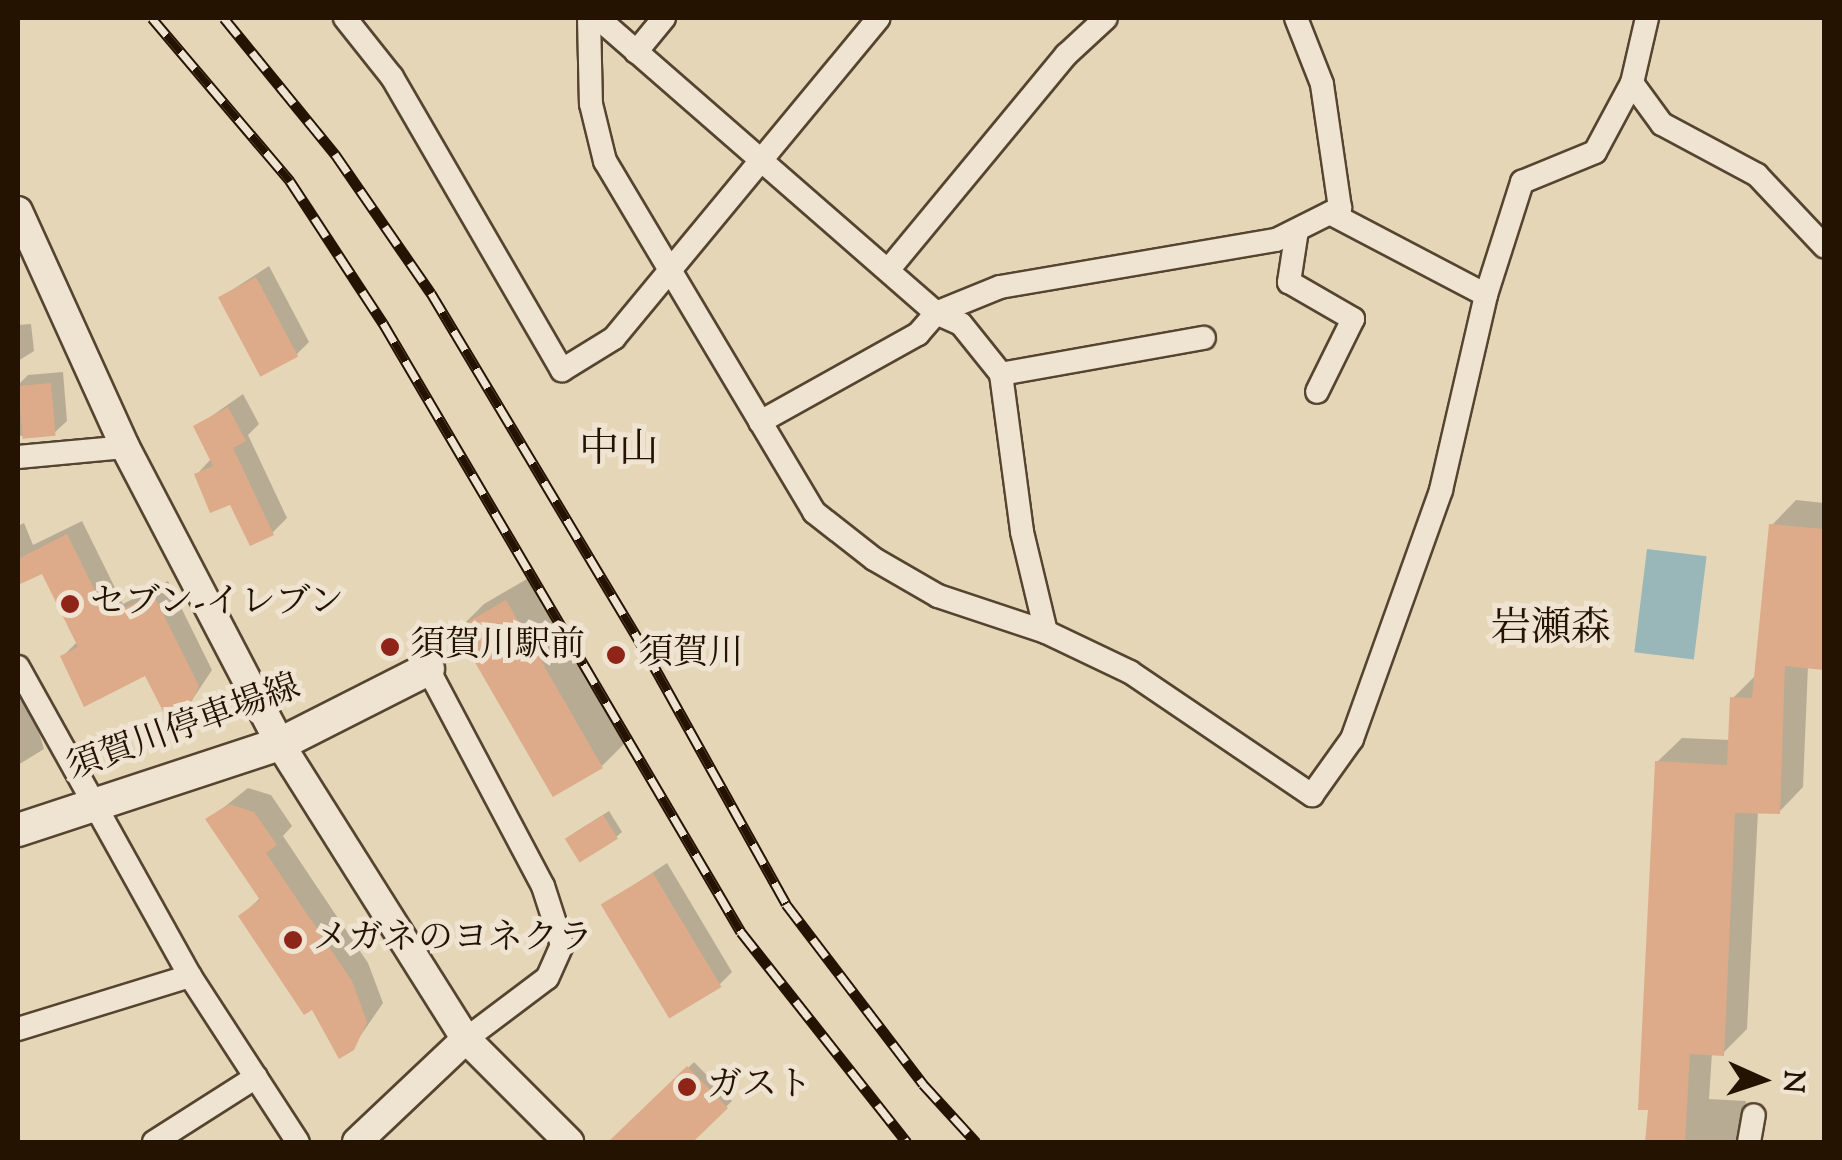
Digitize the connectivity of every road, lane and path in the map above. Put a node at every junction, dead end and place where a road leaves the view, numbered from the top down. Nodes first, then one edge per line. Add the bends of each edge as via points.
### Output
1 (345, 18) edge
2 (590, 18) edge
3 (598, 18) edge
4 (664, 18) edge
5 (879, 18) edge
6 (1106, 18) edge
7 (1296, 18) edge
8 (1647, 18) edge
9 (636, 52) junction
10 (1632, 84) junction
11 (760, 160) junction
12 (18, 211) edge
13 (1330, 213) junction
14 (1297, 230) junction
15 (1824, 246) edge
16 (889, 269) junction
17 (669, 272) junction
18 (1486, 295) junction
19 (936, 313) junction
20 (1204, 338) dead end
21 (1002, 374) junction
22 (1317, 392) dead end
23 (760, 422) junction
24 (125, 447) junction
25 (18, 457) edge
26 (1046, 632) junction
27 (18, 667) edge
28 (428, 669) joint
29 (280, 744) junction
30 (92, 806) junction
31 (18, 830) edge
32 (190, 976) junction
33 (18, 1029) edge
34 (466, 1039) junction
35 (256, 1077) junction
36 (1754, 1115) dead end
37 (154, 1142) edge
38 (298, 1142) edge
39 (357, 1142) edge
40 (568, 1142) edge
41 (1749, 1142) edge

1 - 17 street via 392,77 562,370 614,338
2 - 17 street via 586,62 604,161
3 - 9 street
4 - 9 street
5 - 11 street
6 - 16 street via 1066,54
7 - 13 street via 1322,84 1340,208
8 - 10 street
9 - 11 street
10 - 15 street via 1662,124 1757,175
10 - 18 street via 1595,152 1522,182
11 - 16 street
11 - 17 street
12 - 24 street
13 - 14 street
13 - 18 street
14 - 19 street via 1276,240 1000,287
14 - 22 street via 1289,282 1353,319
16 - 19 street
17 - 23 street
18 - 26 street via 1435,508 1352,739 1312,795 1130,672
19 - 21 street via 962,324
19 - 23 street via 918,334
20 - 21 street
21 - 26 street via 1022,532
23 - 26 street via 814,512 874,560 938,596
24 - 25 street
24 - 29 street
27 - 30 street
28 - 29 main road, 須賀川停車場線
28 - 34 street via 542,886 562,945 547,978
29 - 30 main road, 須賀川停車場線
29 - 34 street
30 - 31 main road, 須賀川停車場線
30 - 32 street
32 - 33 street
32 - 35 street
34 - 39 street
34 - 40 street
35 - 37 street
35 - 38 street
36 - 41 street

